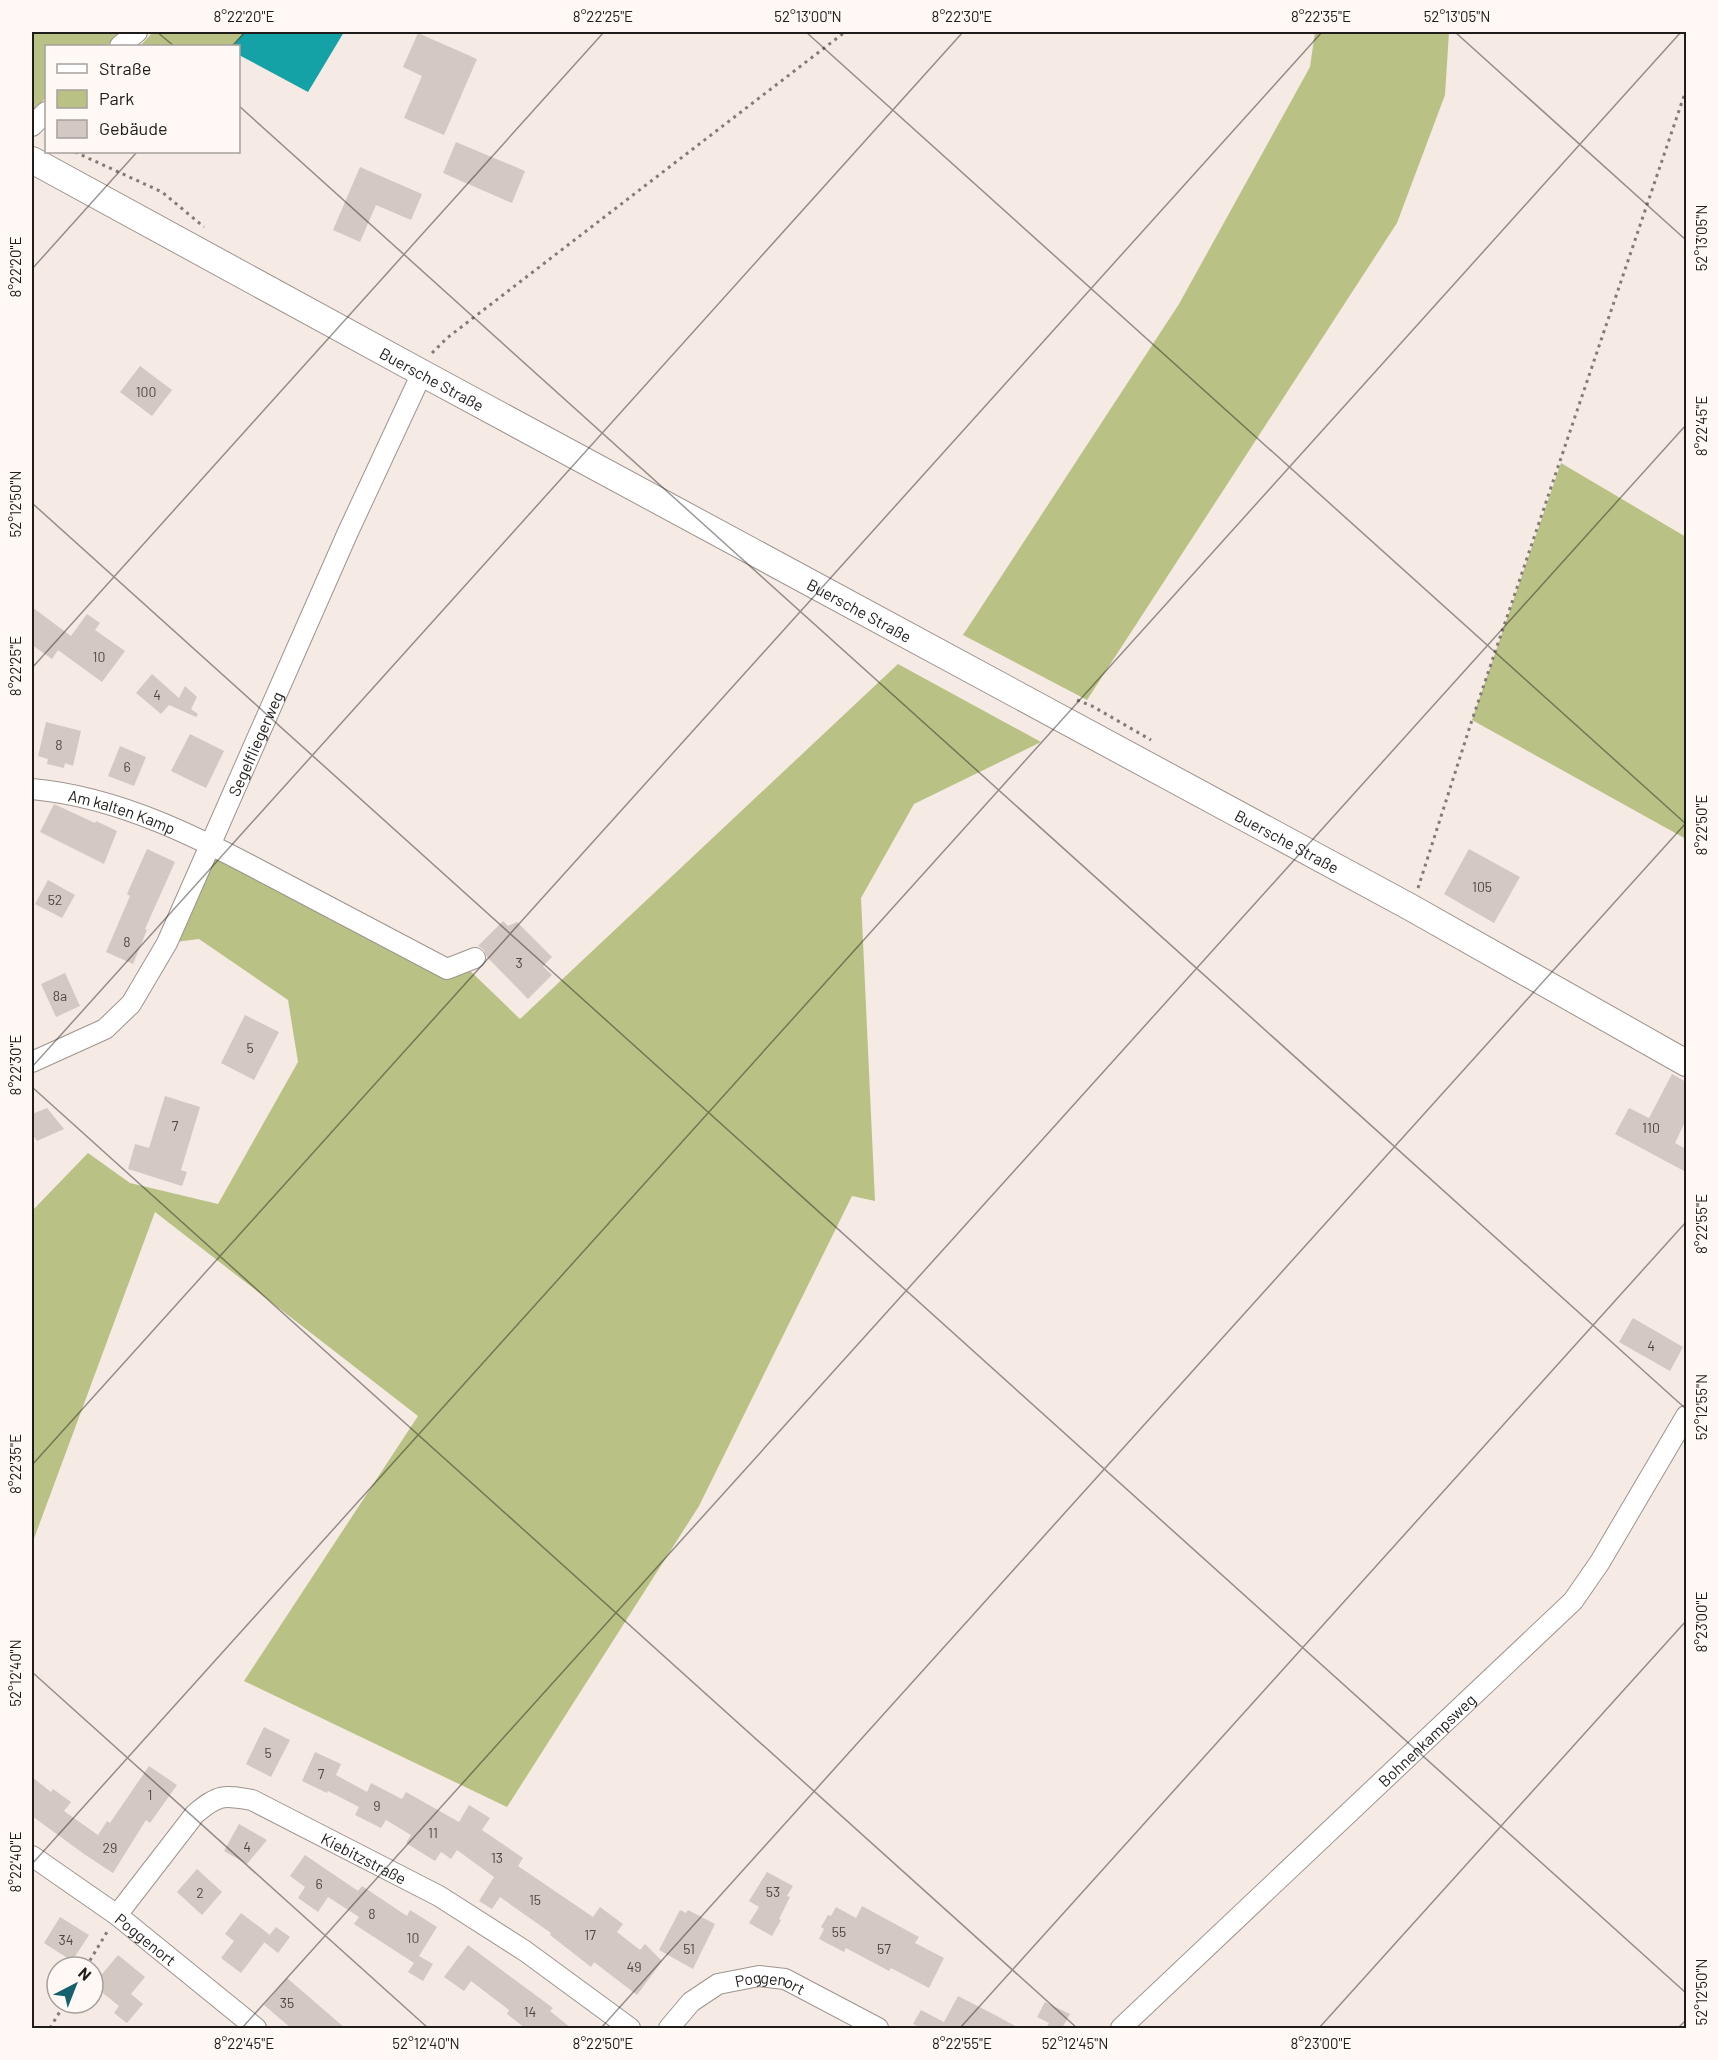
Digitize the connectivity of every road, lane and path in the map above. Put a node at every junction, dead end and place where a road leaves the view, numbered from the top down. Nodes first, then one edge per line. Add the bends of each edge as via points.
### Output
1 (137, 32) edge
2 (845, 32) edge
3 (121, 45) edge
4 (1686, 90) edge
5 (45, 113) edge
6 (32, 126) edge
7 (32, 160) edge
8 (425, 365) junction
9 (32, 789) edge
10 (210, 844) junction
11 (1410, 907) junction
12 (475, 958) dead end
13 (32, 1062) edge
14 (1686, 1063) edge
15 (1686, 1416) edge
16 (32, 1856) edge
17 (117, 1915) junction
18 (93, 1955) edge
19 (58, 2015) edge
20 (50, 2028) edge
21 (256, 2028) edge
22 (630, 2028) edge
23 (669, 2028) edge
24 (878, 2028) edge
25 (1121, 2028) edge

1 - 3 street
2 - 8 path via 456,331
4 - 11 path
5 - 6 street
7 - 8 main road, Buersche Straße
8 - 10 street, Segelfliegerweg
8 - 11 main road, Buersche Straße
9 - 10 street, Am kalten Kamp via 64,792 121,807
10 - 12 street, Am kalten Kamp via 447,969
10 - 13 street, Segelfliegerweg via 167,943 131,1004 105,1029
11 - 14 main road, Buersche Straße
15 - 25 street, Bohnenkampsweg via 1600,1562 1573,1600
16 - 17 street, Poggenort
17 - 18 path
17 - 21 street, Poggenort
17 - 22 street, Kiebitzstraße via 210,1800 228,1795 252,1800 439,1896 525,1951
19 - 20 path
23 - 24 street, Poggenort via 691,2002 718,1983 759,1976 785,1979

